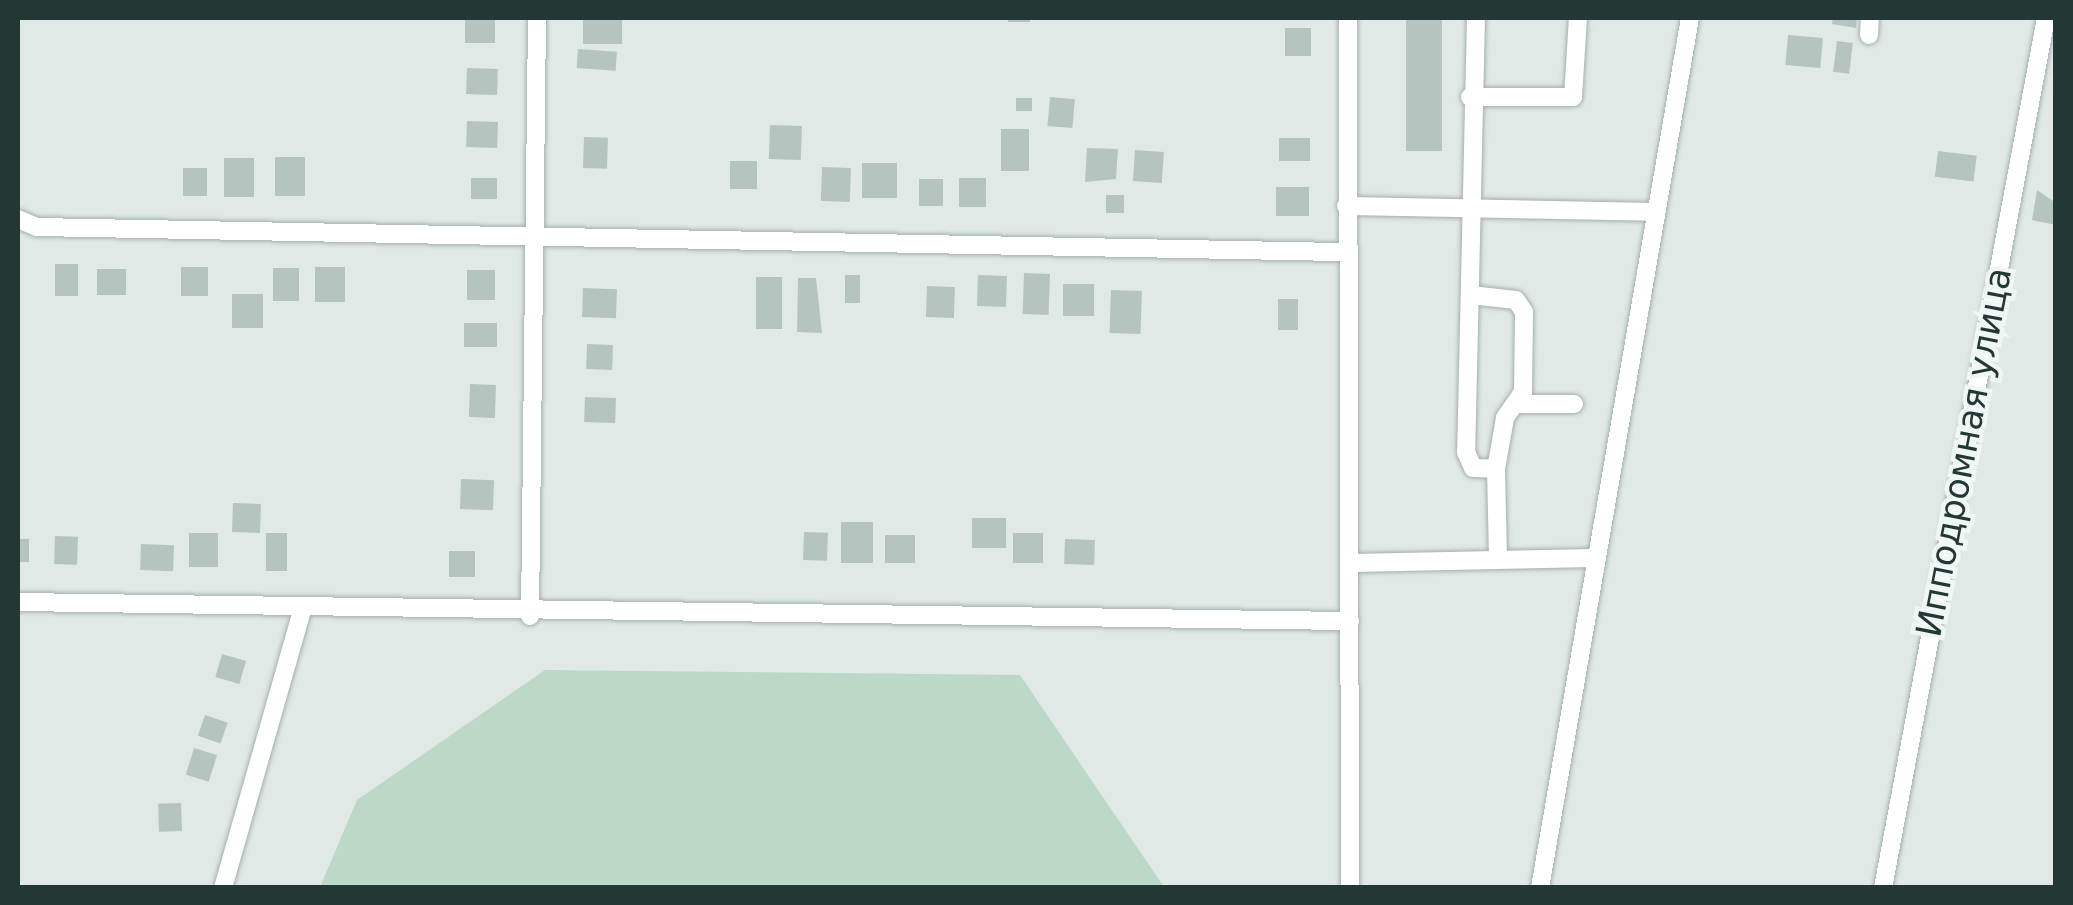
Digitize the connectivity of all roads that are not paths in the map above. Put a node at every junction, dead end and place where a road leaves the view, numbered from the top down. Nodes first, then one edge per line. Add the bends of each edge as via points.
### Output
1 (537, 18) edge
2 (1348, 18) edge
3 (1476, 18) edge
4 (1578, 18) edge
5 (1690, 18) edge
6 (2046, 18) edge
7 (1470, 98) junction
8 (1346, 206) junction
9 (1656, 212) junction
10 (1470, 213) junction
11 (18, 219) edge
12 (534, 236) junction
13 (1344, 252) junction
14 (1471, 295) junction
15 (1516, 404) junction
16 (1574, 404) dead end
17 (1496, 469) junction
18 (1596, 558) junction
19 (1498, 560) junction
20 (1350, 563) junction
21 (18, 602) edge
22 (302, 611) junction
23 (530, 616) junction
24 (1350, 621) junction
25 (223, 888) edge
26 (1350, 888) edge
27 (1540, 888) edge
28 (1883, 888) edge

1 - 12 street
2 - 8 street
3 - 7 street
4 - 7 street via 1573,97
5 - 9 street
6 - 28 street, Ипподромная улица
7 - 10 street
8 - 10 street
8 - 13 street
9 - 10 street
9 - 18 street
10 - 14 street
11 - 12 street
12 - 13 street
12 - 23 street
13 - 20 street
14 - 15 street via 1516,300 1524,312
14 - 17 street via 1466,452 1474,468
15 - 16 street
15 - 17 street via 1504,418
17 - 19 street
18 - 19 street
18 - 27 street
19 - 20 street
20 - 24 street
21 - 22 street
22 - 23 street
22 - 25 street
23 - 24 street
24 - 26 street

